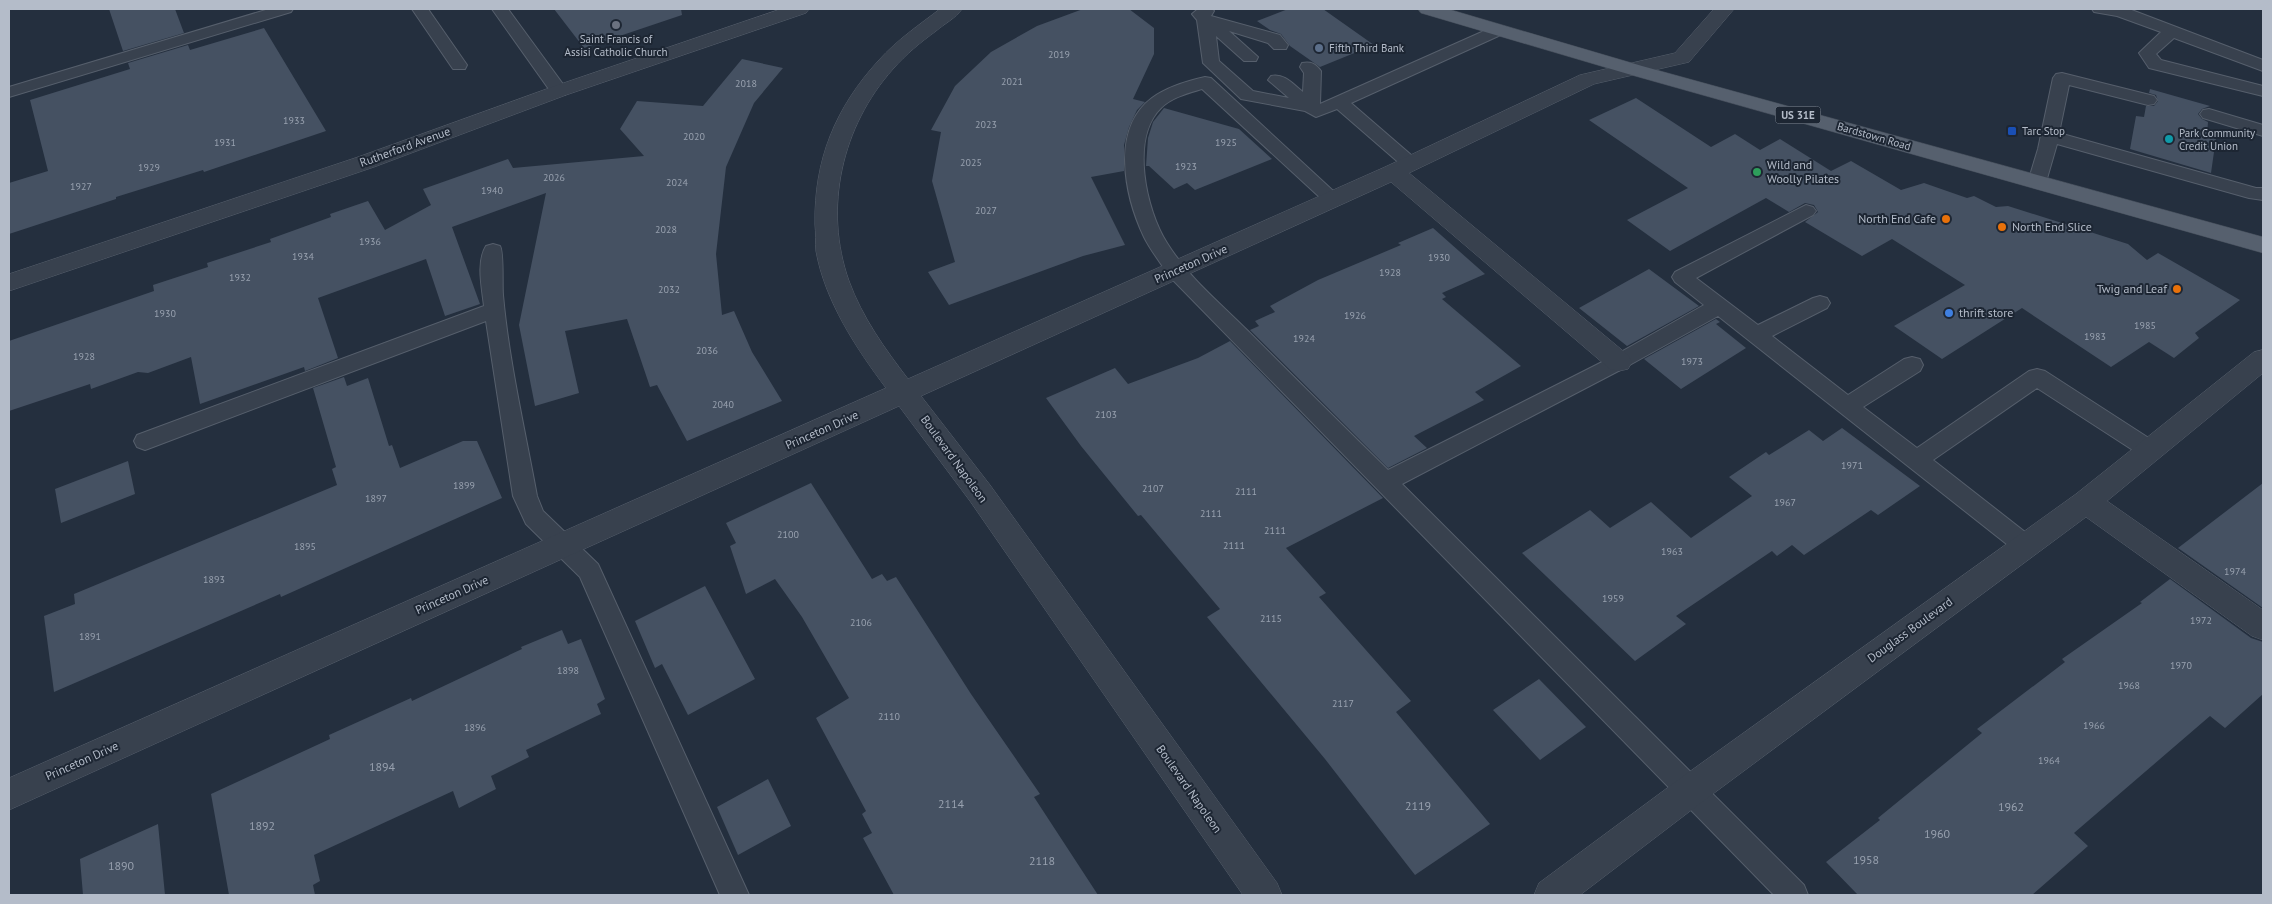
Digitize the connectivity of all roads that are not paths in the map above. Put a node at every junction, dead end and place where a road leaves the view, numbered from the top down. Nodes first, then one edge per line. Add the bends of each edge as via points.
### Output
1 (285, 9) edge
2 (420, 9) edge
3 (500, 9) edge
4 (799, 9) edge
5 (952, 9) edge
6 (1428, 9) edge
7 (1724, 9) edge
8 (2100, 9) edge
9 (2120, 10) edge
10 (1208, 14) edge
11 (1499, 30) junction
12 (2172, 31) junction
13 (1280, 45) dead end
14 (1257, 54) dead end
15 (1234, 63) dead end
16 (459, 65) dead end
17 (2263, 66) edge
18 (1635, 70) junction
19 (1260, 87) dead end
20 (559, 91) junction
21 (2263, 91) edge
22 (9, 92) edge
23 (2148, 100) dead end
24 (1339, 102) junction
25 (1314, 110) junction
26 (2209, 114) dead end
27 (2263, 131) edge
28 (2050, 136) junction
29 (1402, 168) junction
30 (2037, 182) junction
31 (2263, 194) edge
32 (1333, 199) junction
33 (1806, 211) dead end
34 (2263, 245) edge
35 (493, 251) dead end
36 (1176, 270) junction
37 (9, 283) edge
38 (1820, 303) dead end
39 (1720, 306) junction
40 (494, 310) junction
41 (1757, 336) junction
42 (2263, 359) edge
43 (1619, 362) junction
44 (1912, 365) dead end
45 (905, 393) junction
46 (1847, 406) junction
47 (145, 441) dead end
48 (2150, 450) junction
49 (1916, 460) junction
50 (1385, 482) junction
51 (2086, 502) junction
52 (565, 545) junction
53 (2026, 546) junction
54 (2263, 627) edge
55 (1690, 790) junction
56 (9, 794) edge
57 (735, 895) edge
58 (1264, 895) edge
59 (1552, 895) edge
60 (1794, 895) edge

1 - 22 lane
2 - 16 lane
3 - 20 lane
4 - 20 street, Rutherford Avenue
5 - 45 street, Boulevard Napoleon via 907,43 865,90 851,112 833,155 826,194 828,250 837,282 854,320
6 - 11 main road, Bardstown Road / US 31E
7 - 18 street, Princeton Drive via 1682,58
8 - 9 lane
9 - 12 lane
10 - 13 lane
10 - 14 lane
10 - 15 lane via 1224,55
10 - 25 lane via 1211,63 1247,95
11 - 18 main road, Bardstown Road / US 31E
11 - 24 lane
12 - 17 lane
12 - 21 lane via 2147,53 2155,64
18 - 29 street, Princeton Drive via 1587,79
18 - 30 main road, Bardstown Road / US 31E
19 - 25 lane
20 - 37 street, Rutherford Avenue via 366,162
23 - 28 lane via 2062,78
24 - 25 lane
24 - 29 lane
25 - 25 lane via 1292,74 1312,71
26 - 27 lane
28 - 30 lane
28 - 31 lane
29 - 32 street, Princeton Drive
29 - 43 street
30 - 34 main road, Bardstown Road / US 31E
32 - 36 street, Princeton Drive
32 - 36 lane via 1205,82 1178,91 1155,104 1137,129 1134,161 1138,192 1154,237
33 - 39 lane via 1682,277
35 - 40 lane
36 - 45 street, Princeton Drive
36 - 50 lane
38 - 41 lane
39 - 41 lane
39 - 43 lane
40 - 47 lane
40 - 52 lane via 525,496 534,517
41 - 46 lane
42 - 48 street, Douglass Boulevard
43 - 50 lane
44 - 46 lane
45 - 52 street, Princeton Drive
45 - 58 street, Boulevard Napoleon
46 - 49 lane
48 - 49 lane via 2037,377
48 - 51 street, Douglass Boulevard
49 - 53 lane
50 - 55 lane
51 - 53 street, Douglass Boulevard
51 - 54 street
52 - 56 street, Princeton Drive
52 - 57 lane via 589,571
53 - 55 street, Douglass Boulevard
55 - 59 street, Douglass Boulevard
55 - 60 lane

